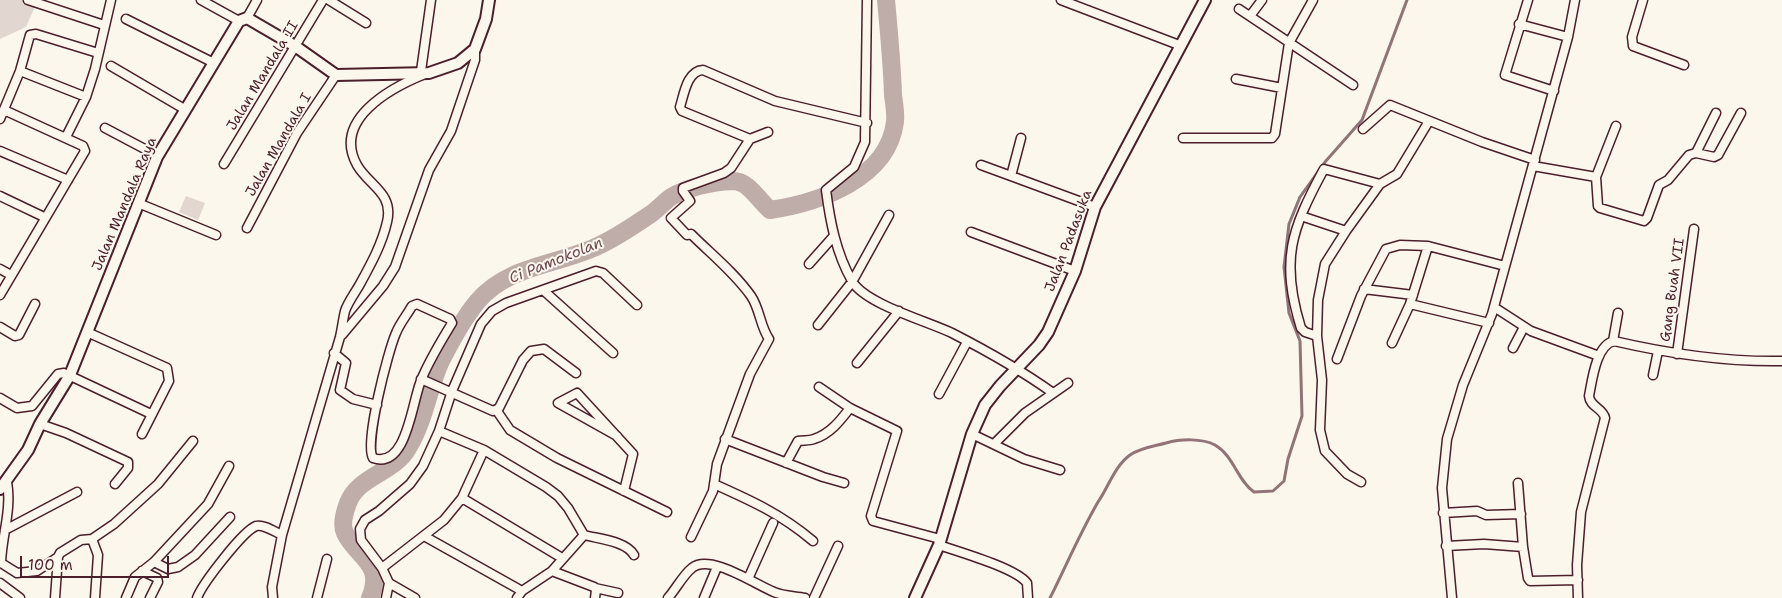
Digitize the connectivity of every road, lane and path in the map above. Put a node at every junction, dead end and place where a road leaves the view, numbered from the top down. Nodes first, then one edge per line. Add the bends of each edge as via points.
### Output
1 (28, 0) edge
2 (111, 0) edge
3 (201, 0) edge
4 (257, 0) edge
5 (323, 0) edge
6 (329, 0) edge
7 (431, 0) edge
8 (489, 0) edge
9 (867, 0) edge
10 (1061, 0) edge
11 (1205, 0) edge
12 (1262, 0) edge
13 (1313, 0) edge
14 (1528, 0) edge
15 (1576, 0) edge
16 (1643, 0) edge
17 (1072, 2) edge
18 (1239, 9) dead end
19 (1250, 16) junction
20 (126, 19) dead end
21 (243, 19) junction
22 (366, 23) dead end
23 (1520, 24) junction
24 (104, 25) junction
25 (1568, 37) junction
26 (1289, 43) junction
27 (1179, 45) junction
28 (294, 46) junction
29 (475, 49) junction
30 (98, 53) junction
31 (214, 63) junction
32 (1684, 65) dead end
33 (111, 66) dead end
34 (20, 71) junction
35 (430, 72) junction
36 (336, 75) junction
37 (1236, 78) dead end
38 (1353, 85) dead end
39 (1282, 88) junction
40 (1554, 91) junction
41 (86, 97) junction
42 (4, 110) junction
43 (186, 110) junction
44 (1716, 113) dead end
45 (1741, 114) dead end
46 (0, 119) edge
47 (1429, 121) junction
48 (867, 123) junction
49 (1616, 126) dead end
50 (105, 128) dead end
51 (1363, 129) dead end
52 (768, 132) dead end
53 (66, 137) junction
54 (1021, 138) dead end
55 (1183, 138) dead end
56 (750, 139) junction
57 (0, 152) edge
58 (1696, 153) junction
59 (158, 156) junction
60 (1534, 163) junction
61 (224, 164) dead end
62 (980, 165) dead end
63 (1011, 176) junction
64 (1596, 177) junction
65 (68, 180) junction
66 (1380, 184) junction
67 (0, 196) edge
68 (138, 203) junction
69 (1095, 207) junction
70 (889, 215) dead end
71 (1301, 216) junction
72 (44, 218) junction
73 (247, 228) dead end
74 (1694, 229) dead end
75 (1346, 231) junction
76 (970, 232) dead end
77 (216, 235) dead end
78 (833, 237) junction
79 (1428, 246) junction
80 (809, 264) dead end
81 (1505, 266) junction
82 (0, 269) edge
83 (1075, 271) junction
84 (11, 275) junction
85 (852, 282) junction
86 (1364, 289) junction
87 (543, 290) junction
88 (0, 295) edge
89 (1413, 295) junction
90 (35, 304) dead end
91 (1410, 304) junction
92 (637, 305) dead end
93 (1494, 307) junction
94 (899, 311) junction
95 (1618, 313) dead end
96 (1489, 323) junction
97 (818, 325) dead end
98 (0, 327) edge
99 (1524, 327) junction
100 (87, 332) junction
101 (1317, 336) junction
102 (340, 337) junction
103 (1613, 341) junction
104 (967, 342) junction
105 (1392, 343) dead end
106 (1514, 348) dead end
107 (1658, 351) junction
108 (334, 353) junction
109 (613, 353) dead end
110 (1677, 354) junction
111 (1599, 356) junction
112 (1337, 359) dead end
113 (1782, 361) edge
114 (857, 363) dead end
115 (1016, 368) junction
116 (576, 373) dead end
117 (70, 375) junction
118 (1653, 376) dead end
119 (424, 381) junction
120 (1068, 382) dead end
121 (819, 387) dead end
122 (452, 391) junction
123 (1053, 393) junction
124 (939, 394) dead end
125 (0, 398) edge
126 (377, 405) junction
127 (850, 408) junction
128 (497, 411) junction
129 (152, 414) junction
130 (40, 424) junction
131 (439, 431) junction
132 (142, 434) dead end
133 (972, 434) junction
134 (617, 436) junction
135 (725, 439) junction
136 (193, 441) dead end
137 (995, 443) junction
138 (484, 450) junction
139 (786, 463) junction
140 (229, 466) dead end
141 (1060, 470) dead end
142 (1361, 482) dead end
143 (844, 483) dead end
144 (1518, 483) dead end
145 (116, 484) dead end
146 (714, 484) junction
147 (4, 485) edge
148 (624, 491) junction
149 (77, 492) dead end
150 (462, 498) junction
151 (667, 512) dead end
152 (1443, 513) junction
153 (1520, 514) junction
154 (230, 517) dead end
155 (773, 523) dead end
156 (5, 530) junction
157 (282, 535) junction
158 (584, 535) junction
159 (424, 536) junction
160 (691, 537) dead end
161 (92, 539) junction
162 (813, 541) dead end
163 (940, 542) junction
164 (838, 546) dead end
165 (1446, 546) junction
166 (1523, 546) junction
167 (634, 555) dead end
168 (58, 557) junction
169 (562, 558) junction
170 (327, 559) dead end
171 (154, 562) junction
172 (717, 567) junction
173 (382, 568) junction
174 (142, 571) junction
175 (552, 571) junction
176 (748, 579) junction
177 (1578, 580) junction
178 (389, 583) junction
179 (0, 584) edge
180 (595, 588) junction
181 (618, 593) dead end
182 (520, 595) edge
183 (20, 598) edge
184 (55, 598) edge
185 (95, 598) edge
186 (126, 598) edge
187 (150, 598) edge
188 (198, 598) edge
189 (272, 598) edge
190 (316, 598) edge
191 (386, 598) edge
192 (415, 598) edge
193 (595, 598) edge
194 (668, 598) edge
195 (704, 598) edge
196 (805, 598) edge
197 (814, 598) edge
198 (915, 598) edge
199 (1028, 598) edge
200 (1452, 598) edge
201 (1578, 598) edge

1 - 24 street
2 - 24 street
3 - 21 street
4 - 21 street
5 - 28 street, Jalan Mandala II
6 - 22 street
7 - 35 street
8 - 29 street
9 - 48 street
10 - 17 street
11 - 27 street, Jalan Padasuka
12 - 19 street
13 - 26 street
14 - 23 street
15 - 25 street
16 - 32 street via 1632,37 1633,46
17 - 27 street
18 - 19 street
19 - 26 street
20 - 31 street
21 - 28 street
21 - 31 street, Jalan Mandala Raya
23 - 25 street
23 - 40 street via 1505,75
24 - 30 street
25 - 40 street
26 - 38 street
26 - 39 street
27 - 69 street, Jalan Padasuka
28 - 36 street
28 - 61 street, Jalan Mandala II
29 - 35 street via 458,63
29 - 102 street via 475,60 451,131 429,170 395,267
30 - 34 street via 36,34 30,35
30 - 41 street
31 - 43 street, Jalan Mandala Raya
33 - 43 street
34 - 41 street
34 - 42 street
35 - 36 street
35 - 102 street via 375,102 353,128 350,139 357,165 387,198 388,220 373,260 345,310
36 - 73 street, Jalan Mandala I via 297,134
37 - 39 street
39 - 55 street via 1272,138
40 - 60 street
41 - 53 street
42 - 46 street
42 - 53 street
43 - 59 street, Jalan Mandala Raya
44 - 58 street
45 - 58 street via 1721,152 1714,157
47 - 51 street via 1388,106
47 - 60 street
47 - 66 street via 1397,174
48 - 56 street via 775,101 697,70 685,88 680,107 682,111
48 - 78 street via 865,142 854,167 826,190
49 - 64 street
50 - 59 street
52 - 56 street
53 - 65 street via 83,146 85,151
54 - 63 street
56 - 135 street via 731,168 683,188 690,202 670,218 735,276 752,298 762,330 769,339 750,374
57 - 65 street
58 - 64 street via 1689,155 1668,180 1659,185 1644,220 1600,208
59 - 68 street, Jalan Mandala Raya
60 - 64 street
60 - 81 street
62 - 63 street
63 - 69 street
65 - 72 street
66 - 71 street via 1324,170
66 - 75 street
67 - 72 street
68 - 77 street
68 - 100 street, Jalan Mandala Raya
69 - 83 street, Jalan Padasuka
70 - 85 street
71 - 75 street
71 - 101 street via 1292,239 1291,286 1301,328
72 - 84 street
74 - 110 street, Gang Buah VII
75 - 101 street via 1325,264 1318,300
76 - 83 street
78 - 80 street
78 - 85 street
79 - 81 street
79 - 86 street via 1400,245 1386,249
79 - 89 street
81 - 93 street
82 - 84 street
83 - 115 street, Jalan Padasuka via 1040,346
84 - 88 street
85 - 94 street via 871,297
85 - 97 street
86 - 89 street
86 - 112 street
87 - 92 street via 599,271
87 - 109 street
87 - 122 street via 506,303 486,318
89 - 91 street
90 - 98 street via 19,335
91 - 96 street
91 - 105 street
93 - 96 street
93 - 99 street
94 - 104 street
94 - 114 street
95 - 103 street
96 - 152 street via 1463,385 1447,439 1443,462
99 - 106 street
99 - 111 street
100 - 117 street, Jalan Mandala Raya
100 - 129 street via 167,368 169,380
101 - 142 street via 1322,380 1320,430 1325,451 1347,474
102 - 108 street
103 - 107 street
103 - 111 street
104 - 115 street
104 - 124 street
107 - 110 street
107 - 118 street
108 - 126 street via 346,363 340,390 353,399
108 - 157 street
110 - 113 street via 1746,362
111 - 177 street via 1589,398 1605,418 1581,512
115 - 123 street
115 - 133 street, Jalan Padasuka via 985,405
116 - 128 street via 544,349 531,351 523,360
117 - 125 street via 58,374 32,406 17,408
117 - 129 street
117 - 130 street, Jalan Mandala Raya
119 - 122 street
119 - 126 street via 404,439 388,458 380,461 373,458 370,450
119 - 126 street via 451,321 414,304 396,333
120 - 123 street
121 - 127 street
122 - 128 street
122 - 131 street
123 - 137 street via 1025,413
127 - 139 street via 830,430 813,440 798,442
127 - 163 street via 898,433 871,516 873,520
128 - 148 street via 510,430
129 - 132 street
130 - 145 street via 128,462 128,468
130 - 147 street, Jalan Mandala Raya via 28,450
131 - 138 street
131 - 173 street via 424,466 410,484 365,520 360,529 361,540
133 - 137 street
133 - 163 street, Jalan Padasuka
134 - 134 street via 577,393 558,403 592,424
134 - 148 street via 633,454
135 - 139 street
135 - 146 street
136 - 161 street via 158,484 114,524
137 - 141 street via 1024,459
138 - 150 street
138 - 158 street via 558,496
139 - 143 street
140 - 171 street via 208,504
144 - 153 street
146 - 160 street
146 - 162 street via 757,502
147 - 156 street via 9,499
148 - 151 street
149 - 156 street
150 - 159 street via 444,520
150 - 169 street
152 - 153 street
152 - 165 street
153 - 166 street
154 - 171 street via 185,563 168,569
155 - 176 street
156 - 168 street via 2,562 10,571 37,571
157 - 188 street via 262,526 252,528 216,567 203,584
157 - 189 street
158 - 167 street via 622,545
158 - 169 street
159 - 173 street
159 - 182 street
161 - 168 street via 81,540
161 - 185 street via 98,556
163 - 198 street, Jalan Padasuka
163 - 199 street via 1023,578 1027,582
164 - 197 street
165 - 166 street
165 - 200 street
166 - 177 street via 1530,581
168 - 184 street
169 - 175 street
170 - 190 street
171 - 174 street
172 - 176 street
172 - 194 street via 702,563 692,568
172 - 195 street
173 - 178 street
174 - 186 street via 135,577
174 - 187 street via 156,576 158,580
175 - 180 street
175 - 182 street
176 - 196 street via 776,594
177 - 201 street
178 - 191 street
178 - 192 street
179 - 183 street
180 - 181 street
180 - 193 street

